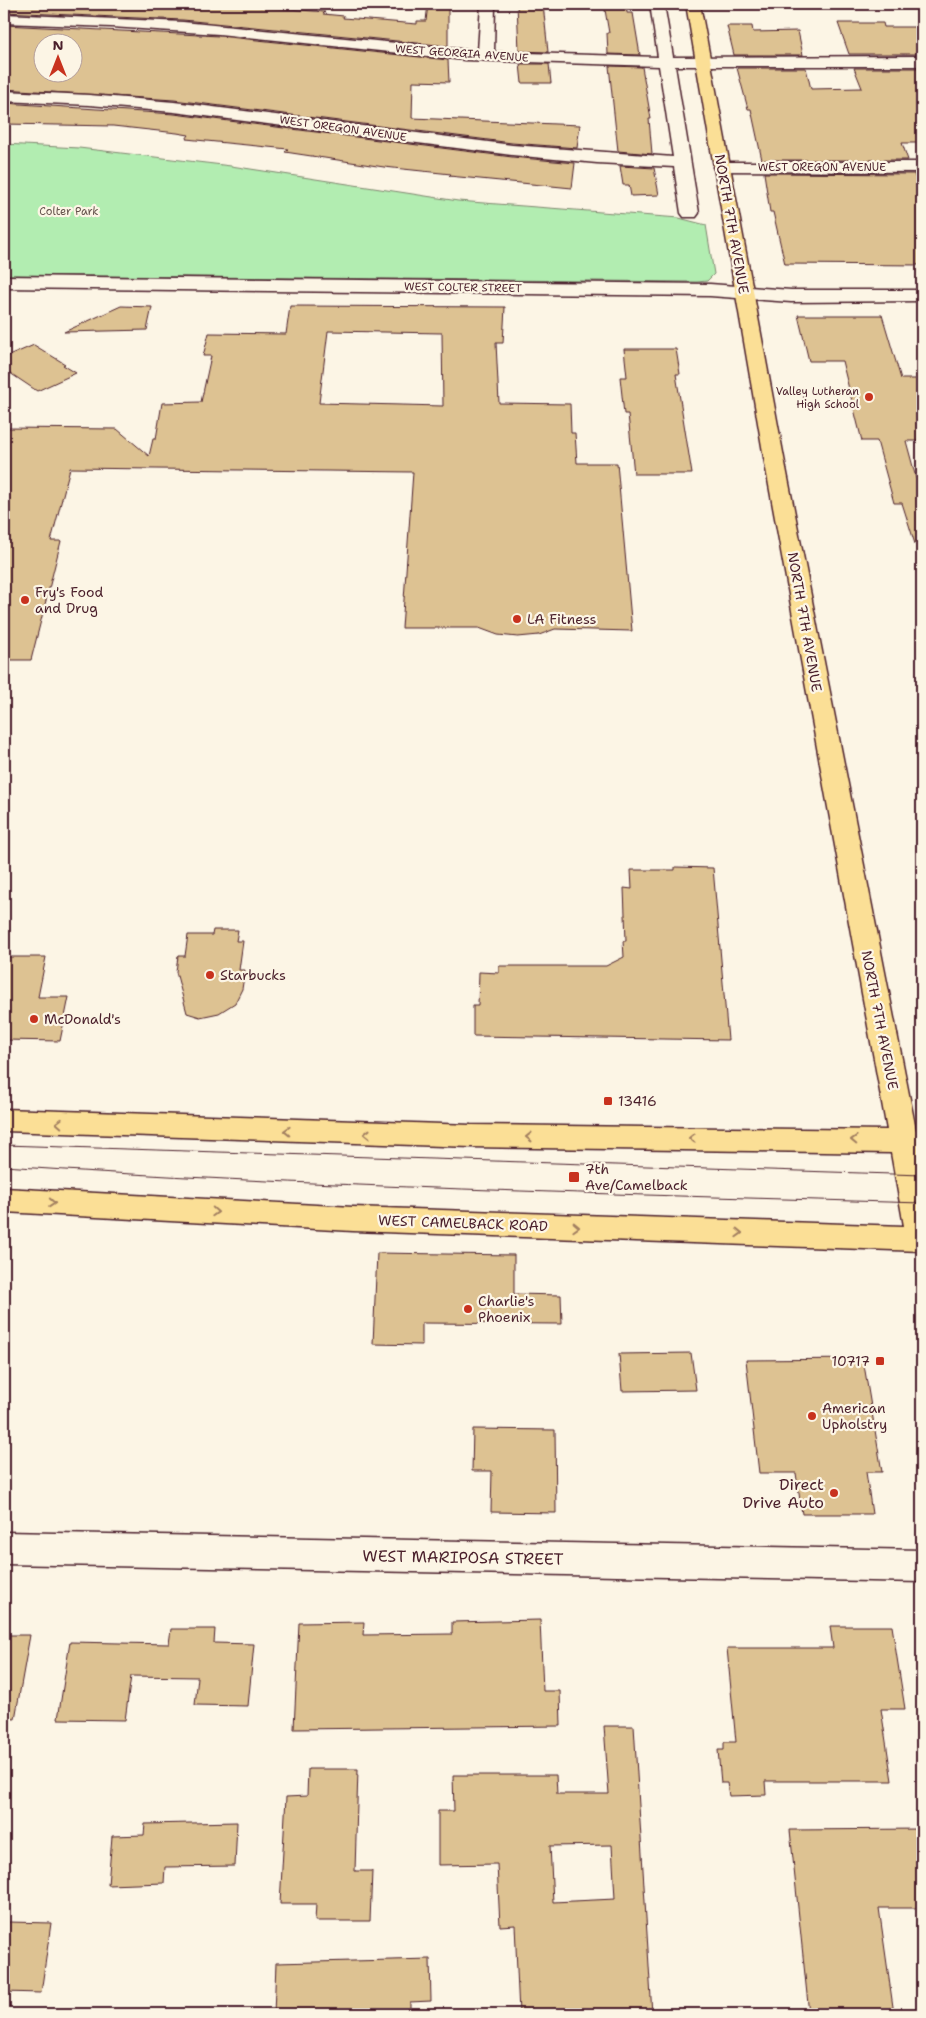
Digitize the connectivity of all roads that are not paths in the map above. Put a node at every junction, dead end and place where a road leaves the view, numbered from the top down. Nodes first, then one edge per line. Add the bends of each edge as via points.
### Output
1 (488, 4) edge
2 (657, 4) edge
3 (693, 4) edge
4 (4, 19) edge
5 (486, 56) junction
6 (665, 61) junction
7 (704, 61) junction
8 (922, 61) edge
9 (4, 96) edge
10 (682, 162) junction
11 (721, 167) junction
12 (922, 167) edge
13 (690, 213) dead end
14 (4, 282) edge
15 (744, 293) junction
16 (922, 296) edge
17 (4, 1120) edge
18 (913, 1142) edge
19 (4, 1200) edge
20 (922, 1239) edge
21 (4, 1548) edge
22 (922, 1566) edge

1 - 5 street
2 - 6 street
3 - 7 main road, NORTH 7TH AVENUE
4 - 5 street, WEST GEORGIA AVENUE via 211,28
5 - 6 street, WEST GEORGIA AVENUE
6 - 7 street, WEST GEORGIA AVENUE
6 - 10 street
7 - 8 street, WEST GEORGIA AVENUE
7 - 11 main road, NORTH 7TH AVENUE
9 - 10 street, WEST OREGON AVENUE via 170,105 470,146
10 - 13 street
11 - 12 street, WEST OREGON AVENUE
11 - 15 main road, NORTH 7TH AVENUE
14 - 15 street, WEST COLTER STREET
15 - 16 street, WEST COLTER STREET
15 - 18 main road, NORTH 7TH AVENUE
18 -> 17 main road via 471,1136
18 - 20 main road, NORTH 7TH AVENUE
19 -> 20 main road, WEST CAMELBACK ROAD via 353,1219
21 - 22 street, WEST MARIPOSA STREET

